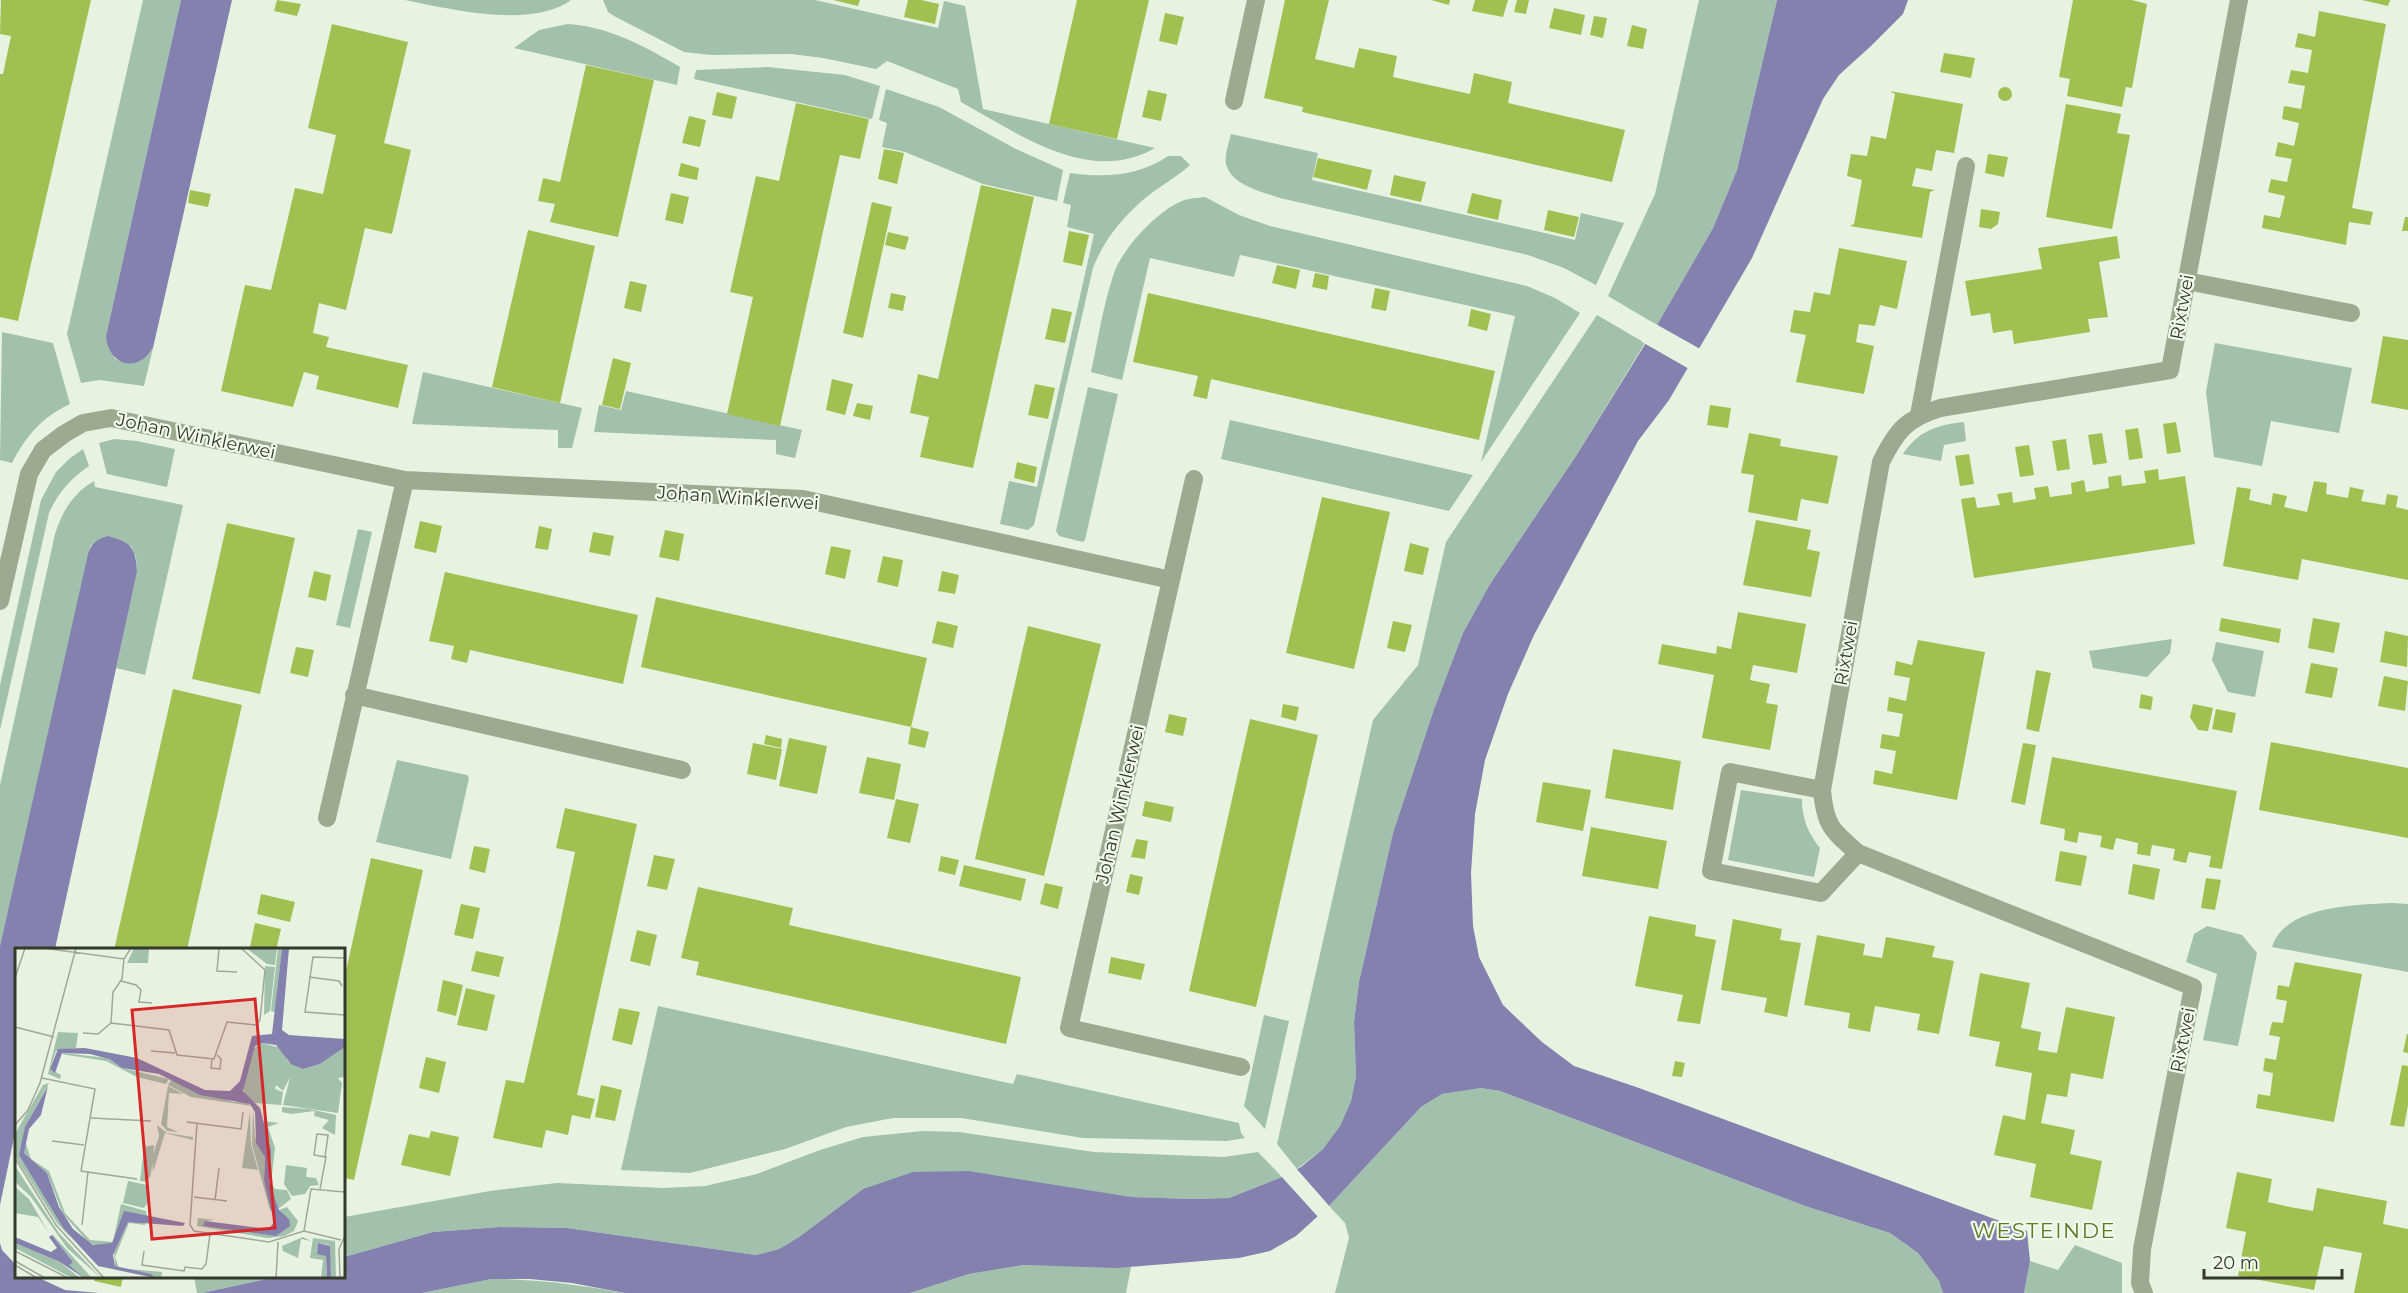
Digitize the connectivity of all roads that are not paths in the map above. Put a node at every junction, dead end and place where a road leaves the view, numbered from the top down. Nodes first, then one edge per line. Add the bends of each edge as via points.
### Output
1 (1256, 0) edge
2 (2239, 0) edge
3 (1234, 102) dead end
4 (1966, 165) dead end
5 (2187, 281) junction
6 (2351, 313) dead end
7 (1919, 415) junction
8 (1194, 478) dead end
9 (405, 480) junction
10 (1171, 580) junction
11 (0, 601) edge
12 (354, 695) junction
13 (682, 770) dead end
14 (1822, 790) junction
15 (327, 818) dead end
16 (1858, 853) junction
17 (1241, 1067) dead end
18 (2144, 1293) edge

1 - 3 street
2 - 5 street, Rixtwei
4 - 7 street
5 - 6 street
5 - 7 street, Rixtwei via 2170,370 1940,408
7 - 14 street, Rixtwei via 1895,434 1881,462
8 - 10 street, Johan Winklerwei
9 - 10 street, Johan Winklerwei via 802,499
9 - 11 street, Johan Winklerwei via 133,421 111,418 83,423 43,450 29,474
9 - 12 street
10 - 17 street, Johan Winklerwei via 1069,1029
12 - 13 street
12 - 15 street
14 - 16 street, Rixtwei via 1824,815 1837,835
14 - 16 street via 1730,772 1711,871 1821,893
16 - 18 street, Rixtwei via 2193,987 2142,1249 2140,1283

